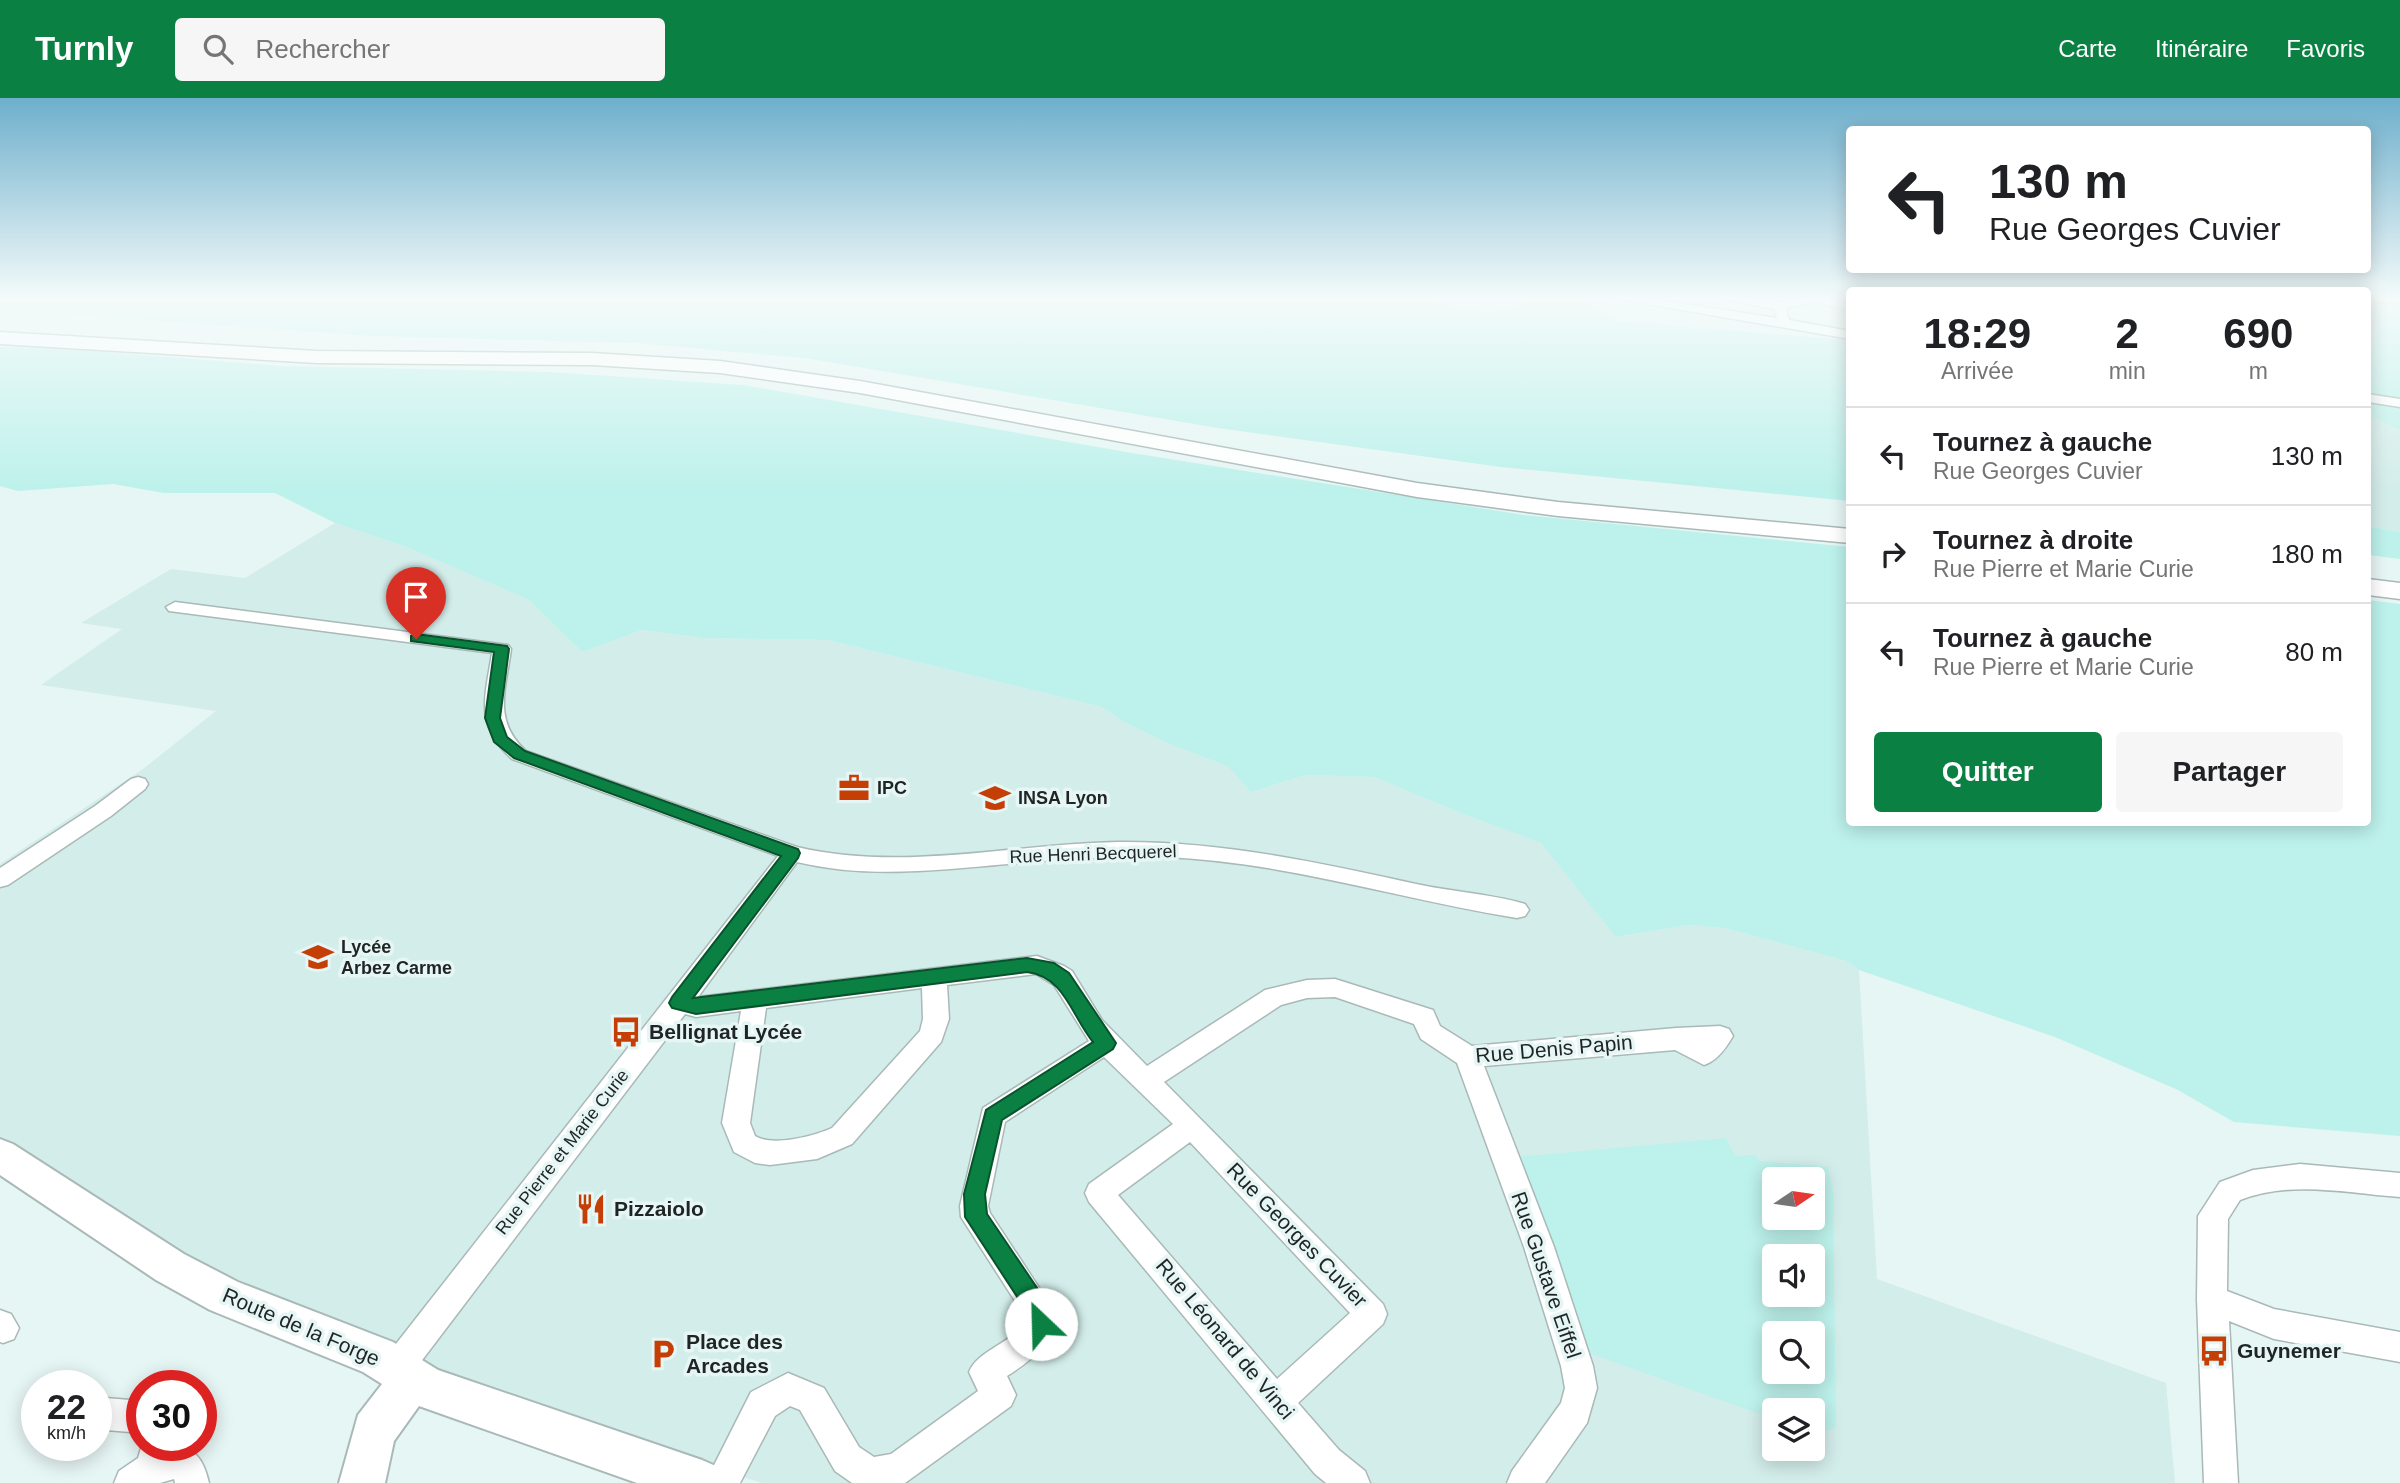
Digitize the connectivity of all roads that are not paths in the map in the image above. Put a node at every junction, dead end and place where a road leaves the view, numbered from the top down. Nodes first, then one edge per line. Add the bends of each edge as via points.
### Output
1 (622, 362) edge
2 (709, 362) edge
3 (2371, 398) edge
4 (2400, 403) edge
5 (1846, 529) edge
6 (1846, 536) edge
7 (2371, 572) edge
8 (2400, 575) edge
9 (2371, 585) edge
10 (2400, 588) edge
11 (175, 607) dead end
12 (138, 784) dead end
13 (792, 853) junction
14 (0, 879) edge
15 (1517, 910) dead end
16 (934, 978) junction
17 (755, 1000) junction
18 (679, 1003) junction
19 (1676, 1038) dead end
20 (1106, 1043) junction
21 (1468, 1057) junction
22 (1144, 1080) junction
23 (1192, 1125) junction
24 (0, 1155) edge
25 (2400, 1185) edge
26 (2212, 1300) junction
27 (2400, 1347) edge
28 (405, 1374) junction
29 (1278, 1400) junction
30 (147, 1465) edge
31 (192, 1483) edge
32 (362, 1483) edge
33 (702, 1483) edge
34 (722, 1483) edge
35 (1353, 1483) edge
36 (1524, 1483) edge
37 (2221, 1483) edge

1 - 6 highway via 738,369 860,387 1429,491 1580,511
2 - 5 highway via 878,383 1432,485
3 - 4 street
7 - 8 highway
9 - 10 highway
11 - 13 street via 502,649 493,718 500,739 519,755
12 - 14 street
13 - 15 street, Rue Henri Becquerel via 847,865 885,867 1068,852 1189,851
13 - 18 street, Rue Pierre et Marie Curie
16 - 17 street, Rue Georges Cuvier
16 - 17 street via 932,1035 842,1136 817,1147 770,1153 744,1144 736,1122
16 - 20 street, Rue Georges Cuvier via 1027,965 1047,968 1063,978
17 - 18 street, Rue Georges Cuvier via 696,1007
18 - 28 street, Rue Pierre et Marie Curie
19 - 21 street, Rue Denis Papin
20 - 22 street, Rue Georges Cuvier
20 - 34 street via 993,1116 974,1206 976,1217 1040,1312 1041,1324 1035,1336 985,1372 1000,1395 898,1469 870,1475 846,1459 812,1399 788,1388 763,1404
21 - 22 street, Rue Denis Papin via 1430,1032 1424,1017 1335,988 1307,989 1274,997
21 - 36 street, Rue Gustave Eiffel via 1539,1247 1581,1388 1575,1411
22 - 23 street, Rue Georges Cuvier
23 - 29 street, Rue Georges Cuvier via 1372,1314
23 - 29 street, Rue Léonard de Vinci via 1099,1193
24 - 28 main road, Route de la Forge via 170,1267 224,1296 378,1357
25 - 26 street via 2300,1176 2253,1182 2230,1191 2213,1216
26 - 27 street via 2274,1324
26 - 37 street
28 - 32 main road via 374,1431
28 - 33 main road, Route de la Forge via 437,1392
29 - 35 street, Rue Léonard de Vinci via 1328,1462
30 - 31 street via 177,1462 191,1472

